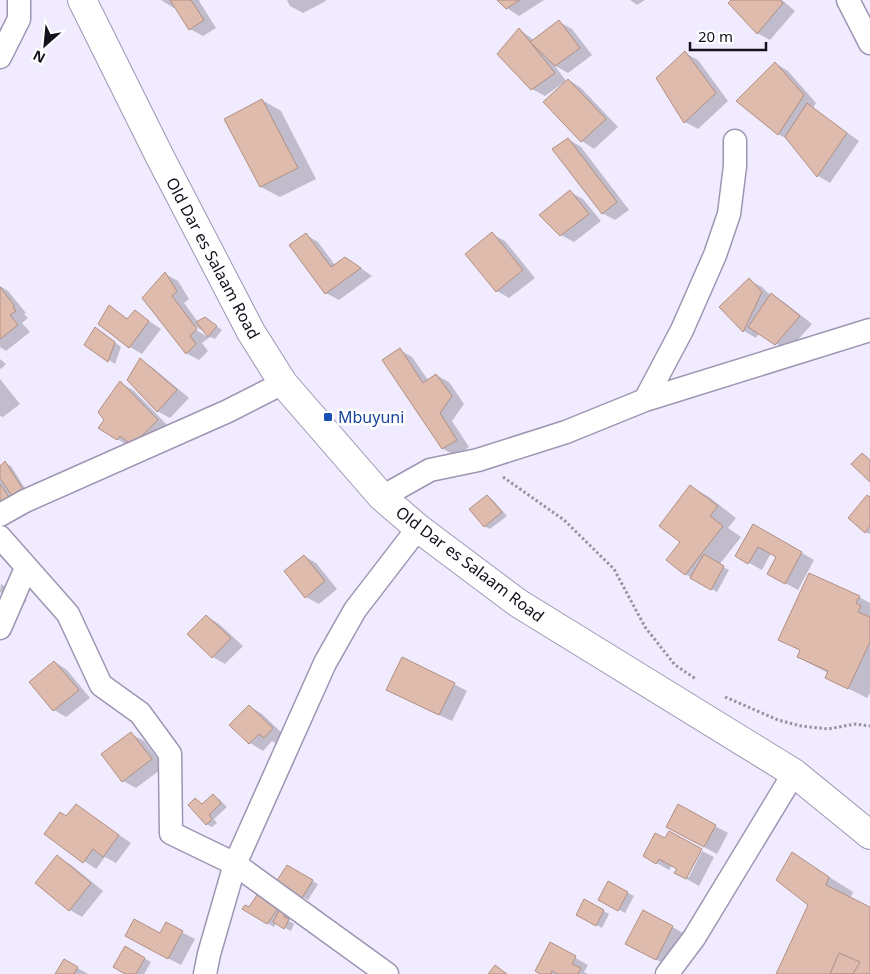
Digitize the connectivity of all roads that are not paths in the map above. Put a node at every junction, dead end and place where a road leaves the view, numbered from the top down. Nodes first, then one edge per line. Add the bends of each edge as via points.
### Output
1 (10, 0) edge
2 (19, 0) edge
3 (82, 0) edge
4 (848, 0) edge
5 (0, 6) edge
6 (870, 43) edge
7 (0, 57) edge
8 (735, 141) dead end
9 (870, 330) edge
10 (283, 383) junction
11 (645, 400) junction
12 (382, 497) junction
13 (0, 515) edge
14 (418, 528) junction
15 (0, 537) edge
16 (26, 568) junction
17 (0, 628) edge
18 (794, 772) junction
19 (870, 835) edge
20 (234, 864) junction
21 (205, 974) edge
22 (386, 974) edge
23 (667, 974) edge

1 - 5 street
2 - 7 street via 19,19
3 - 10 street, Old Dar es Salaam Road via 251,332
4 - 6 street
8 - 11 street via 729,214 715,255 682,330
9 - 11 street
10 - 12 street, Old Dar es Salaam Road
10 - 13 street
11 - 12 street via 566,432 478,460 430,470
12 - 14 street, Old Dar es Salaam Road
14 - 18 street, Old Dar es Salaam Road via 518,603
14 - 20 street via 355,610 329,655
15 - 16 street
16 - 17 street
16 - 20 street via 68,614 101,685 140,713 170,754 171,833
18 - 19 street, Old Dar es Salaam Road
18 - 23 street via 694,938
20 - 21 street
20 - 22 street

